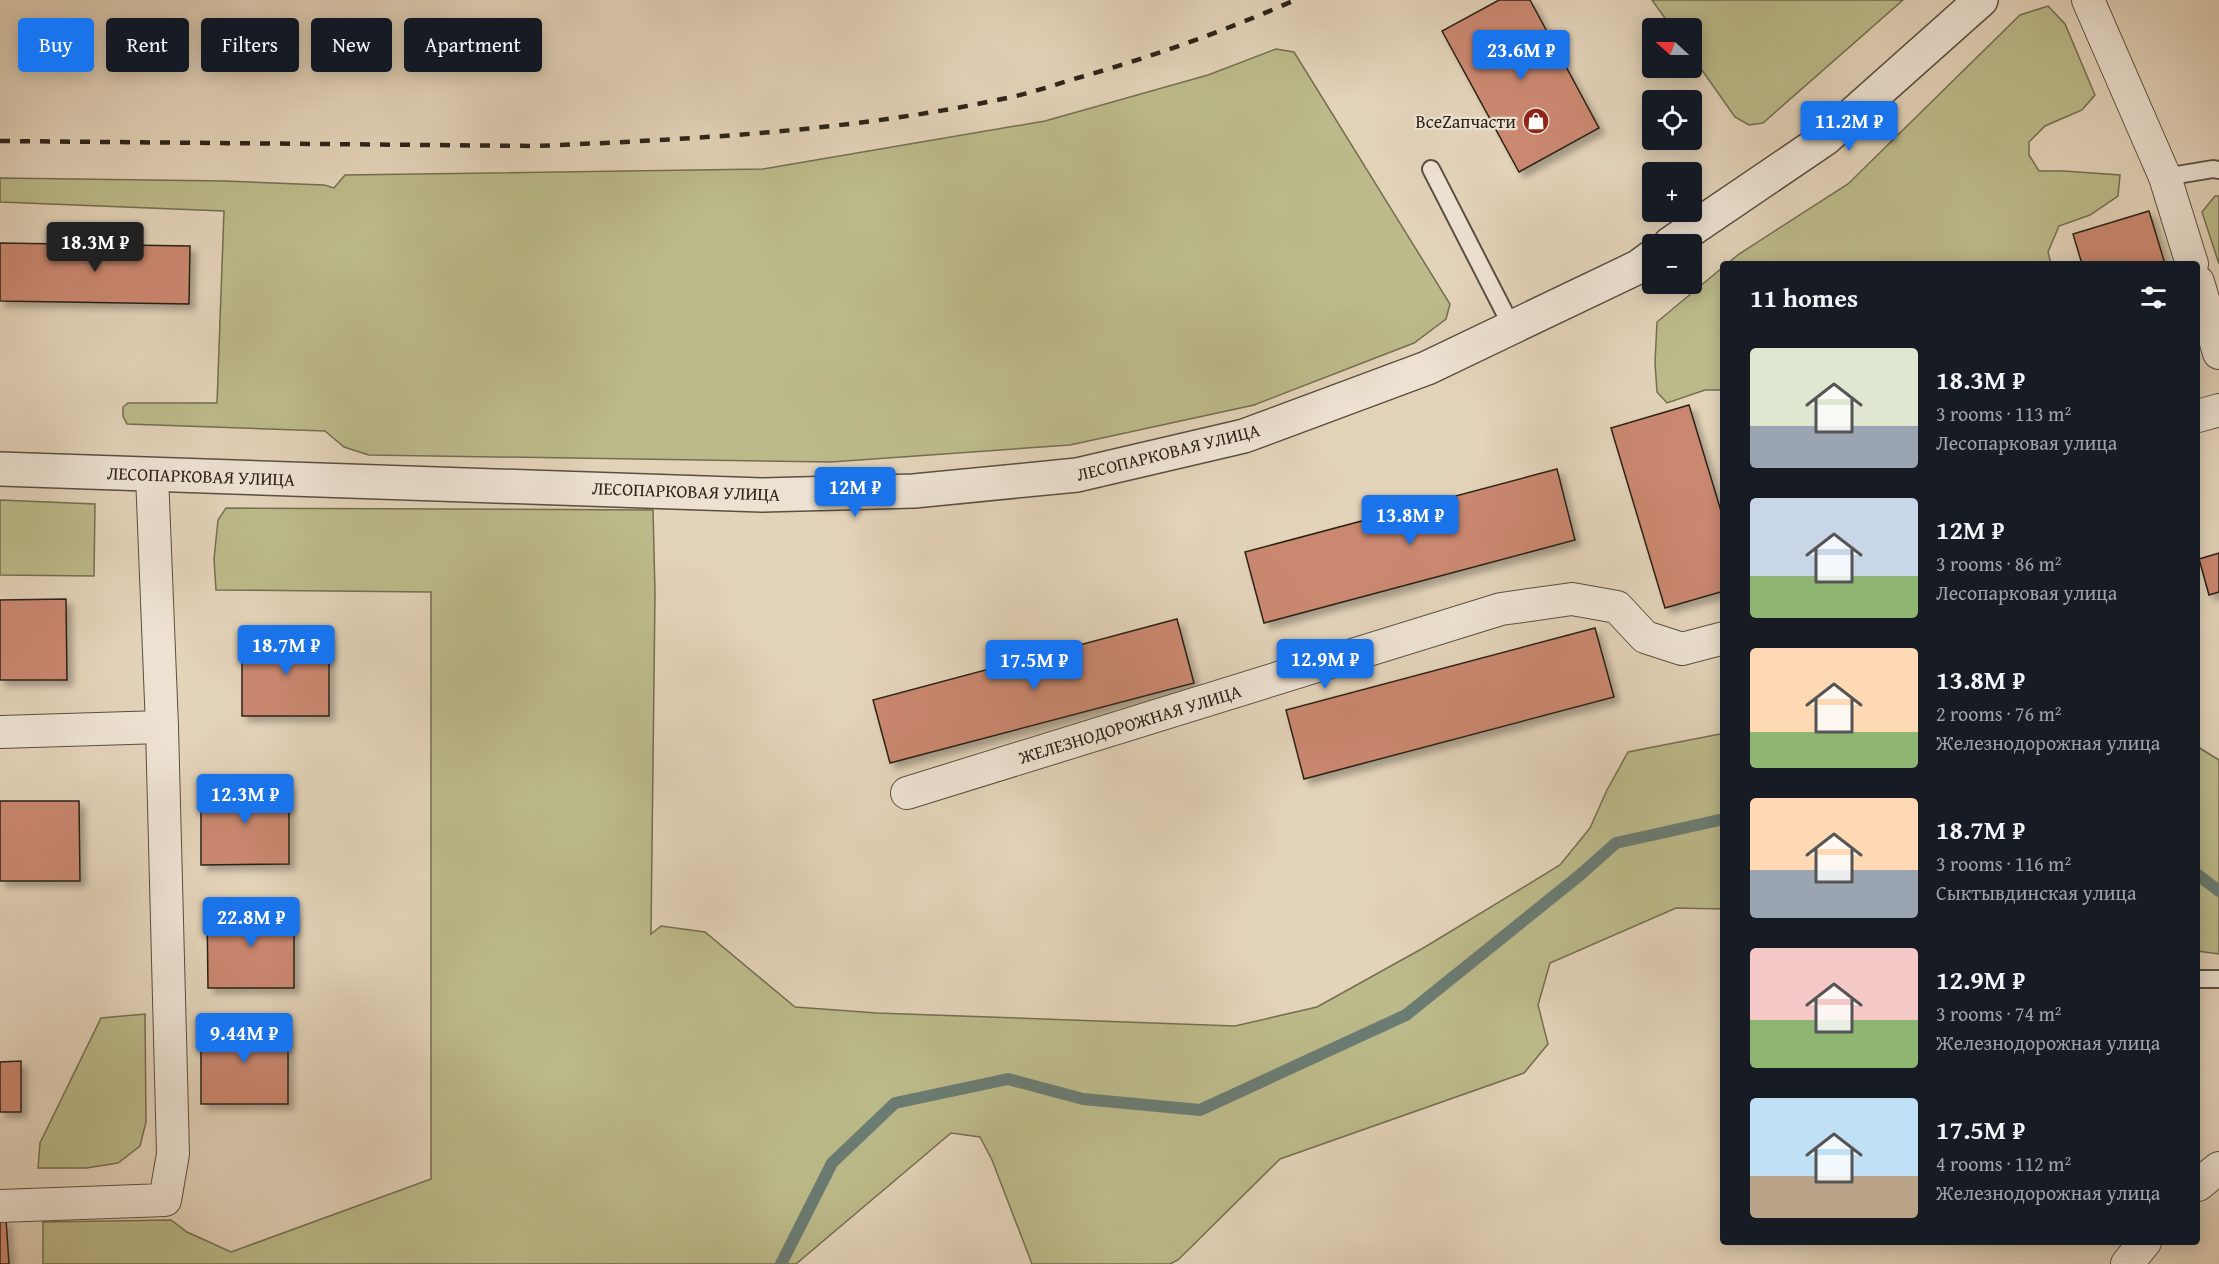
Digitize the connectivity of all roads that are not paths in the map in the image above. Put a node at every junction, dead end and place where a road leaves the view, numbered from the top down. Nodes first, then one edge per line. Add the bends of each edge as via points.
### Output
1 (1981, 0) edge
2 (2088, 0) edge
3 (1431, 168) dead end
4 (2219, 170) edge
5 (2165, 177) junction
6 (1685, 234) edge
7 (2191, 261) edge
8 (1642, 264) edge
9 (2200, 289) edge
10 (1512, 327) junction
11 (2219, 353) edge
12 (2219, 410) edge
13 (2200, 415) edge
14 (0, 469) edge
15 (152, 475) junction
16 (1720, 639) edge
17 (162, 727) junction
18 (0, 732) edge
19 (907, 793) dead end
20 (2200, 979) edge
21 (2219, 979) edge
22 (2219, 1168) edge
23 (2200, 1183) edge
24 (0, 1206) edge
25 (2143, 1245) edge
26 (2127, 1264) edge

1 - 6 street via 1827,138
2 - 5 street
3 - 10 lane
4 - 5 lane
5 - 7 street
8 - 10 street, ЛЕСОПАРКОВАЯ УЛИЦА
9 - 11 street
10 - 15 street, ЛЕСОПАРКОВАЯ УЛИЦА via 1427,368 1244,436 1077,475 914,491 762,495
12 - 13 street
14 - 15 street, ЛЕСОПАРКОВАЯ УЛИЦА
15 - 17 street
16 - 19 street, ЖЕЛЕЗНОДОРОЖНАЯ УЛИЦА via 1682,649 1645,637 1617,607 1572,599 1501,609
17 - 18 street
17 - 24 street via 173,1154 165,1200
20 - 21 lane
22 - 23 street
25 - 26 street

